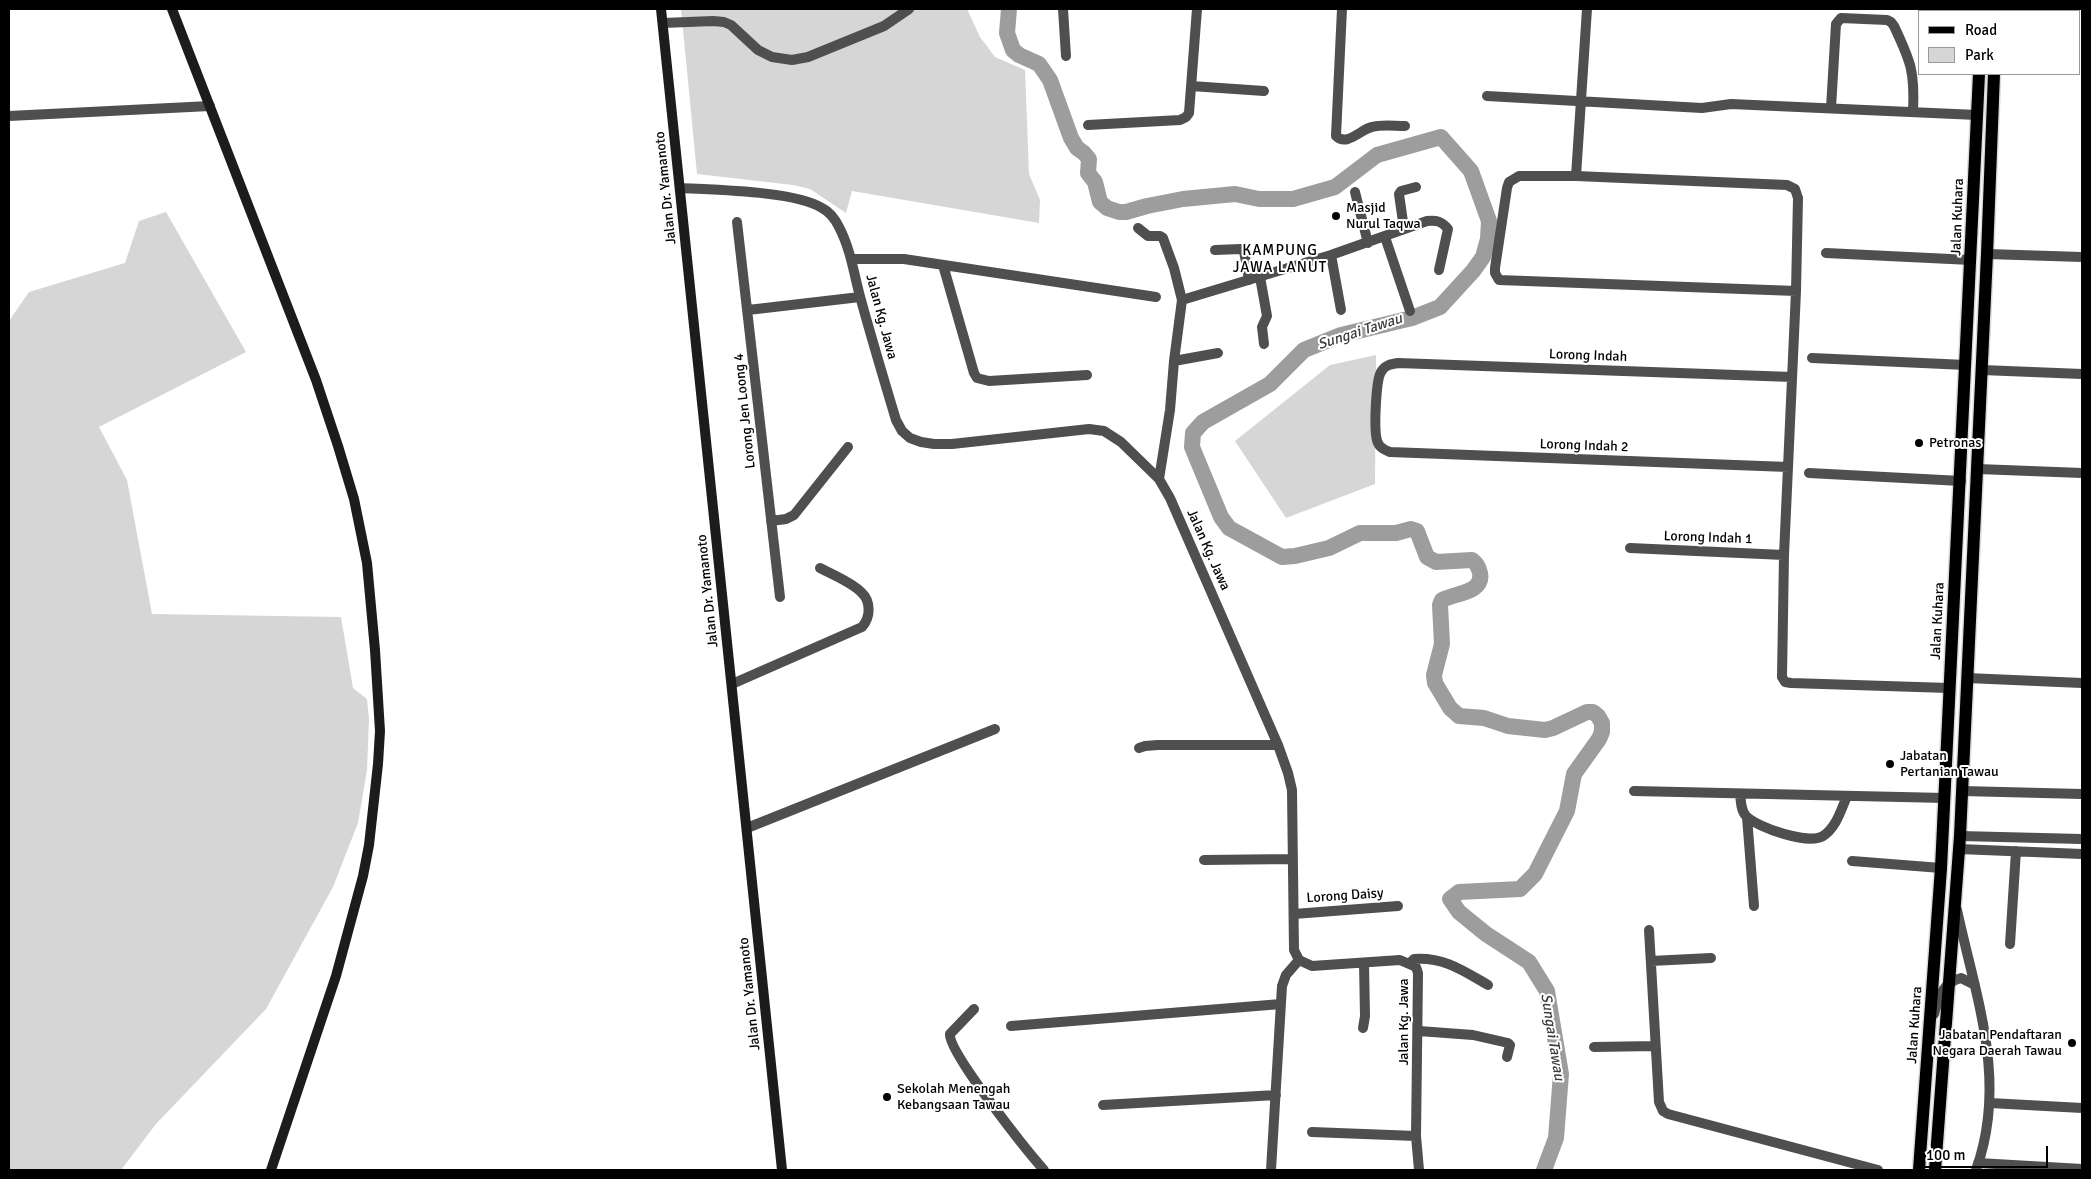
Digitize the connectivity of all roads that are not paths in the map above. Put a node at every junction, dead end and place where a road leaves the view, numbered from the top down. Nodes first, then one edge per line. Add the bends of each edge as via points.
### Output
1 (172, 9) edge
2 (661, 9) edge
3 (909, 9) edge
4 (1063, 9) edge
5 (1197, 9) edge
6 (1342, 9) edge
7 (1587, 9) edge
8 (663, 23) junction
9 (1066, 56) dead end
10 (1979, 75) edge
11 (1994, 75) edge
12 (1191, 86) junction
13 (1264, 90) dead end
14 (1487, 96) dead end
15 (1581, 101) junction
16 (210, 106) junction
17 (1831, 108) junction
18 (1913, 112) junction
19 (1977, 115) junction
20 (9, 116) edge
21 (1088, 125) dead end
22 (1404, 126) dead end
23 (1576, 176) junction
24 (1416, 187) dead end
25 (680, 188) junction
26 (1354, 192) dead end
27 (738, 222) dead end
28 (1138, 228) dead end
29 (1404, 229) junction
30 (1385, 237) junction
31 (1368, 243) junction
32 (1216, 250) dead end
33 (1826, 253) dead end
34 (1987, 254) junction
35 (1331, 255) junction
36 (2082, 257) edge
37 (851, 259) junction
38 (1972, 260) junction
39 (943, 265) junction
40 (1440, 270) dead end
41 (1260, 277) junction
42 (1249, 280) junction
43 (1796, 291) junction
44 (860, 297) junction
45 (1156, 297) dead end
46 (1182, 300) junction
47 (748, 310) junction
48 (1342, 310) dead end
49 (1410, 311) dead end
50 (1264, 344) dead end
51 (1218, 353) dead end
52 (1812, 358) dead end
53 (1174, 361) junction
54 (1966, 365) junction
55 (1982, 370) junction
56 (2082, 374) edge
57 (1087, 376) dead end
58 (1792, 377) junction
59 (1380, 446) joint
60 (848, 448) dead end
61 (1788, 467) junction
62 (1978, 469) junction
63 (1809, 473) dead end
64 (2082, 473) edge
65 (1159, 478) junction
66 (1961, 481) junction
67 (771, 521) junction
68 (1630, 548) dead end
69 (1784, 555) junction
70 (820, 568) dead end
71 (780, 597) dead end
72 (1967, 678) junction
73 (2082, 683) edge
74 (732, 684) junction
75 (1950, 688) junction
76 (995, 729) dead end
77 (1278, 744) junction
78 (1139, 748) dead end
79 (1634, 790) dead end
80 (1962, 791) junction
81 (1740, 794) junction
82 (2082, 794) edge
83 (1847, 796) junction
84 (1945, 798) junction
85 (1747, 817) junction
86 (747, 828) junction
87 (1960, 836) junction
88 (2081, 839) dead end
89 (1959, 849) junction
90 (2016, 852) junction
91 (2082, 854) edge
92 (1293, 858) junction
93 (1204, 860) dead end
94 (1852, 861) dead end
95 (1941, 868) junction
96 (1956, 904) junction
97 (1398, 906) dead end
98 (1754, 906) dead end
99 (1294, 914) junction
100 (1649, 930) dead end
101 (2010, 944) dead end
102 (1711, 958) dead end
103 (1299, 960) junction
104 (1651, 961) junction
105 (1364, 963) junction
106 (1410, 963) junction
107 (1950, 982) junction
108 (1488, 985) dead end
109 (1974, 985) junction
110 (1281, 1004) junction
111 (974, 1009) dead end
112 (1930, 1024) junction
113 (1011, 1026) dead end
114 (1363, 1028) dead end
115 (1419, 1031) junction
116 (1655, 1046) junction
117 (1594, 1047) dead end
118 (1507, 1056) dead end
119 (1276, 1095) junction
120 (1990, 1103) junction
121 (1103, 1105) dead end
122 (2082, 1108) edge
123 (1312, 1132) dead end
124 (1416, 1136) junction
125 (1977, 1166) edge
126 (2082, 1169) edge
127 (270, 1170) edge
128 (782, 1170) edge
129 (1044, 1170) edge
130 (1271, 1170) edge
131 (1419, 1170) edge
132 (1878, 1170) edge
133 (1919, 1170) edge
134 (1935, 1170) edge

1 - 16 main road
2 - 8 main road, Jalan Dr. Yamanoto
3 - 8 street via 884,26 808,57 792,60 772,57 758,50 724,22
4 - 9 street
5 - 12 street
6 - 22 street via 1336,136 1344,140 1370,127
7 - 15 street
8 - 25 main road, Jalan Dr. Yamanoto
10 - 19 main road, Jalan Kuhara
11 - 34 main road
12 - 13 street
12 - 21 street via 1189,113 1180,120
14 - 15 street
15 - 17 street via 1702,108 1731,104
15 - 23 street
16 - 20 street
16 - 127 main road via 316,380 351,490 366,563 378,689 378,764 363,876 336,976
17 - 18 street
17 - 18 street via 1838,20 1887,20 1891,22 1913,70
18 - 19 street
19 - 38 main road, Jalan Kuhara
23 - 43 street via 1787,184 1795,189 1798,198
23 - 43 street via 1518,176 1509,182 1495,268 1499,280
24 - 29 street via 1399,194
25 - 37 street, Jalan Kg. Jawa via 766,195 814,203 831,215
25 - 74 main road, Jalan Dr. Yamanoto
26 - 31 street
27 - 47 street, Lorong Jen Loong 4
28 - 46 street via 1148,236 1163,238
29 - 30 street
29 - 40 street via 1427,221 1436,220 1444,224 1448,235
30 - 31 street
30 - 49 street
31 - 35 street
32 - 42 street via 1240,249 1244,252
33 - 38 street
34 - 36 street
34 - 55 main road
35 - 41 street
35 - 48 street
37 - 39 street via 904,259
37 - 44 street, Jalan Kg. Jawa
38 - 54 main road, Jalan Kuhara
39 - 45 street
39 - 57 street via 977,378 989,381
41 - 42 street
41 - 50 street via 1267,316 1262,327
42 - 46 street
43 - 58 street
44 - 47 street
44 - 65 street, Jalan Kg. Jawa via 896,420 910,438 952,444 1089,429 1104,432 1121,442
46 - 53 street
47 - 67 street, Lorong Jen Loong 4
51 - 53 street
52 - 54 street
53 - 65 street
54 - 66 main road, Jalan Kuhara
55 - 56 street
55 - 62 main road
58 - 59 street, Lorong Indah via 1389,364 1380,373 1378,382 1376,437
58 - 61 street
59 - 61 street, Lorong Indah 2 via 1390,452
60 - 67 street via 794,515
61 - 69 street
62 - 64 street
62 - 72 main road
63 - 66 street
65 - 77 street, Jalan Kg. Jawa via 1174,505
66 - 75 main road, Jalan Kuhara
67 - 71 street, Lorong Jen Loong 4
68 - 69 street, Lorong Indah 1
69 - 75 street via 1780,671 1785,682
70 - 74 street via 862,592 870,611 868,620 862,627
72 - 73 street
72 - 80 main road
74 - 86 main road, Jalan Dr. Yamanoto
75 - 84 main road, Jalan Kuhara
76 - 86 street
77 - 78 street via 1152,745
77 - 92 street, Jalan Kg. Jawa via 1292,790
79 - 81 street
80 - 82 street
80 - 87 main road
81 - 83 street
81 - 85 street
83 - 84 street
83 - 85 street via 1832,829 1821,838 1803,839 1782,834
84 - 95 main road, Jalan Kuhara
85 - 98 street
86 - 128 main road, Jalan Dr. Yamanoto
87 - 88 street
87 - 89 main road
89 - 90 street
89 - 96 main road
90 - 91 street
90 - 101 street
92 - 93 street
92 - 99 street, Jalan Kg. Jawa
94 - 95 street
95 - 112 main road, Jalan Kuhara
96 - 107 main road
96 - 109 street
97 - 99 street, Lorong Daisy
99 - 103 street, Jalan Kg. Jawa via 1294,950
100 - 104 street
102 - 104 street
103 - 105 street, Jalan Kg. Jawa via 1312,966
103 - 110 street via 1286,975
104 - 116 street
105 - 106 street, Jalan Kg. Jawa via 1400,960
105 - 114 street
106 - 108 street via 1414,959 1426,958 1447,962
106 - 115 street, Jalan Kg. Jawa via 1418,973
107 - 109 street via 1961,978
107 - 112 street via 1941,989
107 - 134 main road
109 - 120 street via 1989,1051
110 - 113 street
110 - 119 street
111 - 129 street via 950,1034 951,1043 979,1086
112 - 133 main road, Jalan Kuhara
115 - 118 street via 1473,1035 1508,1043
115 - 124 street, Jalan Kg. Jawa
116 - 117 street
116 - 132 street via 1658,1102 1668,1114
119 - 121 street
119 - 130 street
120 - 122 street
120 - 125 street
123 - 124 street
124 - 131 street, Jalan Kg. Jawa
125 - 126 street

